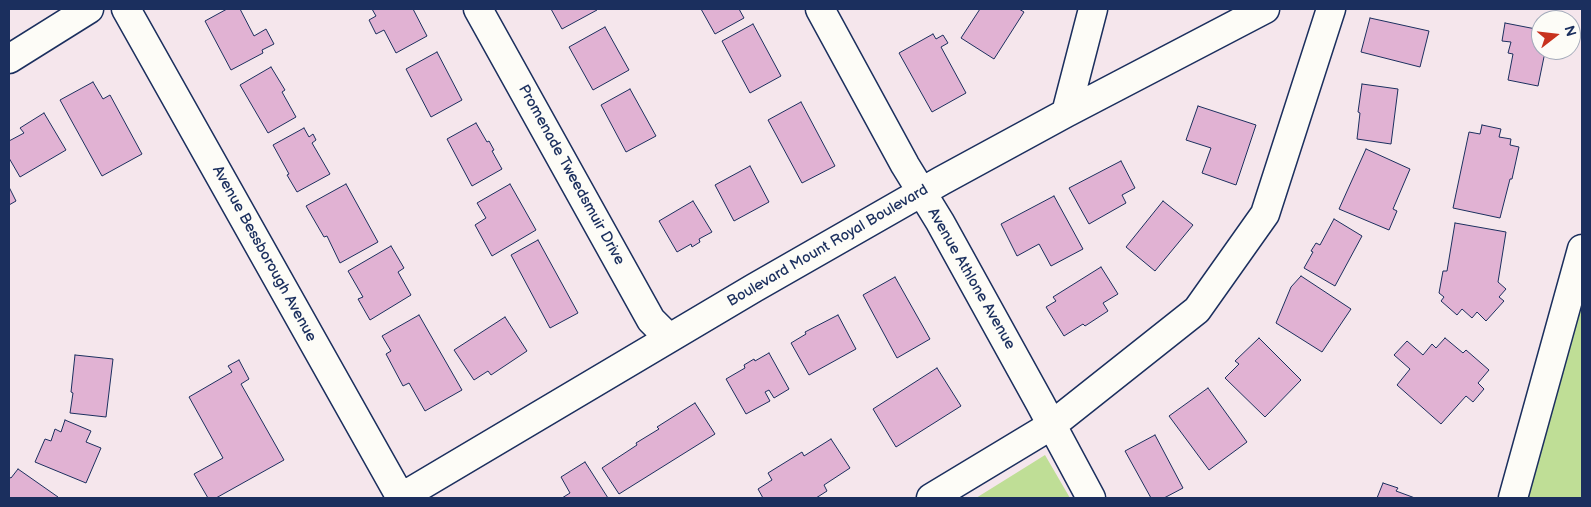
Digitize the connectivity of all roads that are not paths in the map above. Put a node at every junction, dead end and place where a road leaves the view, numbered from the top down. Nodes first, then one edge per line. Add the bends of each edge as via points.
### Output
1 (89, 9) edge
2 (126, 9) edge
3 (478, 9) edge
4 (820, 9) edge
5 (1093, 9) edge
6 (1265, 9) edge
7 (1331, 9) edge
8 (9, 59) edge
9 (1066, 113) junction
10 (922, 192) junction
11 (1582, 249) edge
12 (669, 338) junction
13 (1052, 425) junction
14 (401, 498) edge
15 (931, 498) edge
16 (1091, 498) edge
17 (1513, 498) edge

1 - 8 street
2 - 14 street, Avenue Bessborough Avenue
3 - 12 street, Promenade Tweedsmuir Drive via 651,320
4 - 10 street, Avenue Athlone Avenue
5 - 9 street
6 - 9 street, Boulevard Mount Royal Boulevard
7 - 13 street via 1265,214 1197,310
9 - 10 street, Boulevard Mount Royal Boulevard
10 - 12 street, Boulevard Mount Royal Boulevard
10 - 13 street, Avenue Athlone Avenue
11 - 17 street
12 - 14 street, Boulevard Mount Royal Boulevard
13 - 15 street
13 - 16 street, Avenue Athlone Avenue

